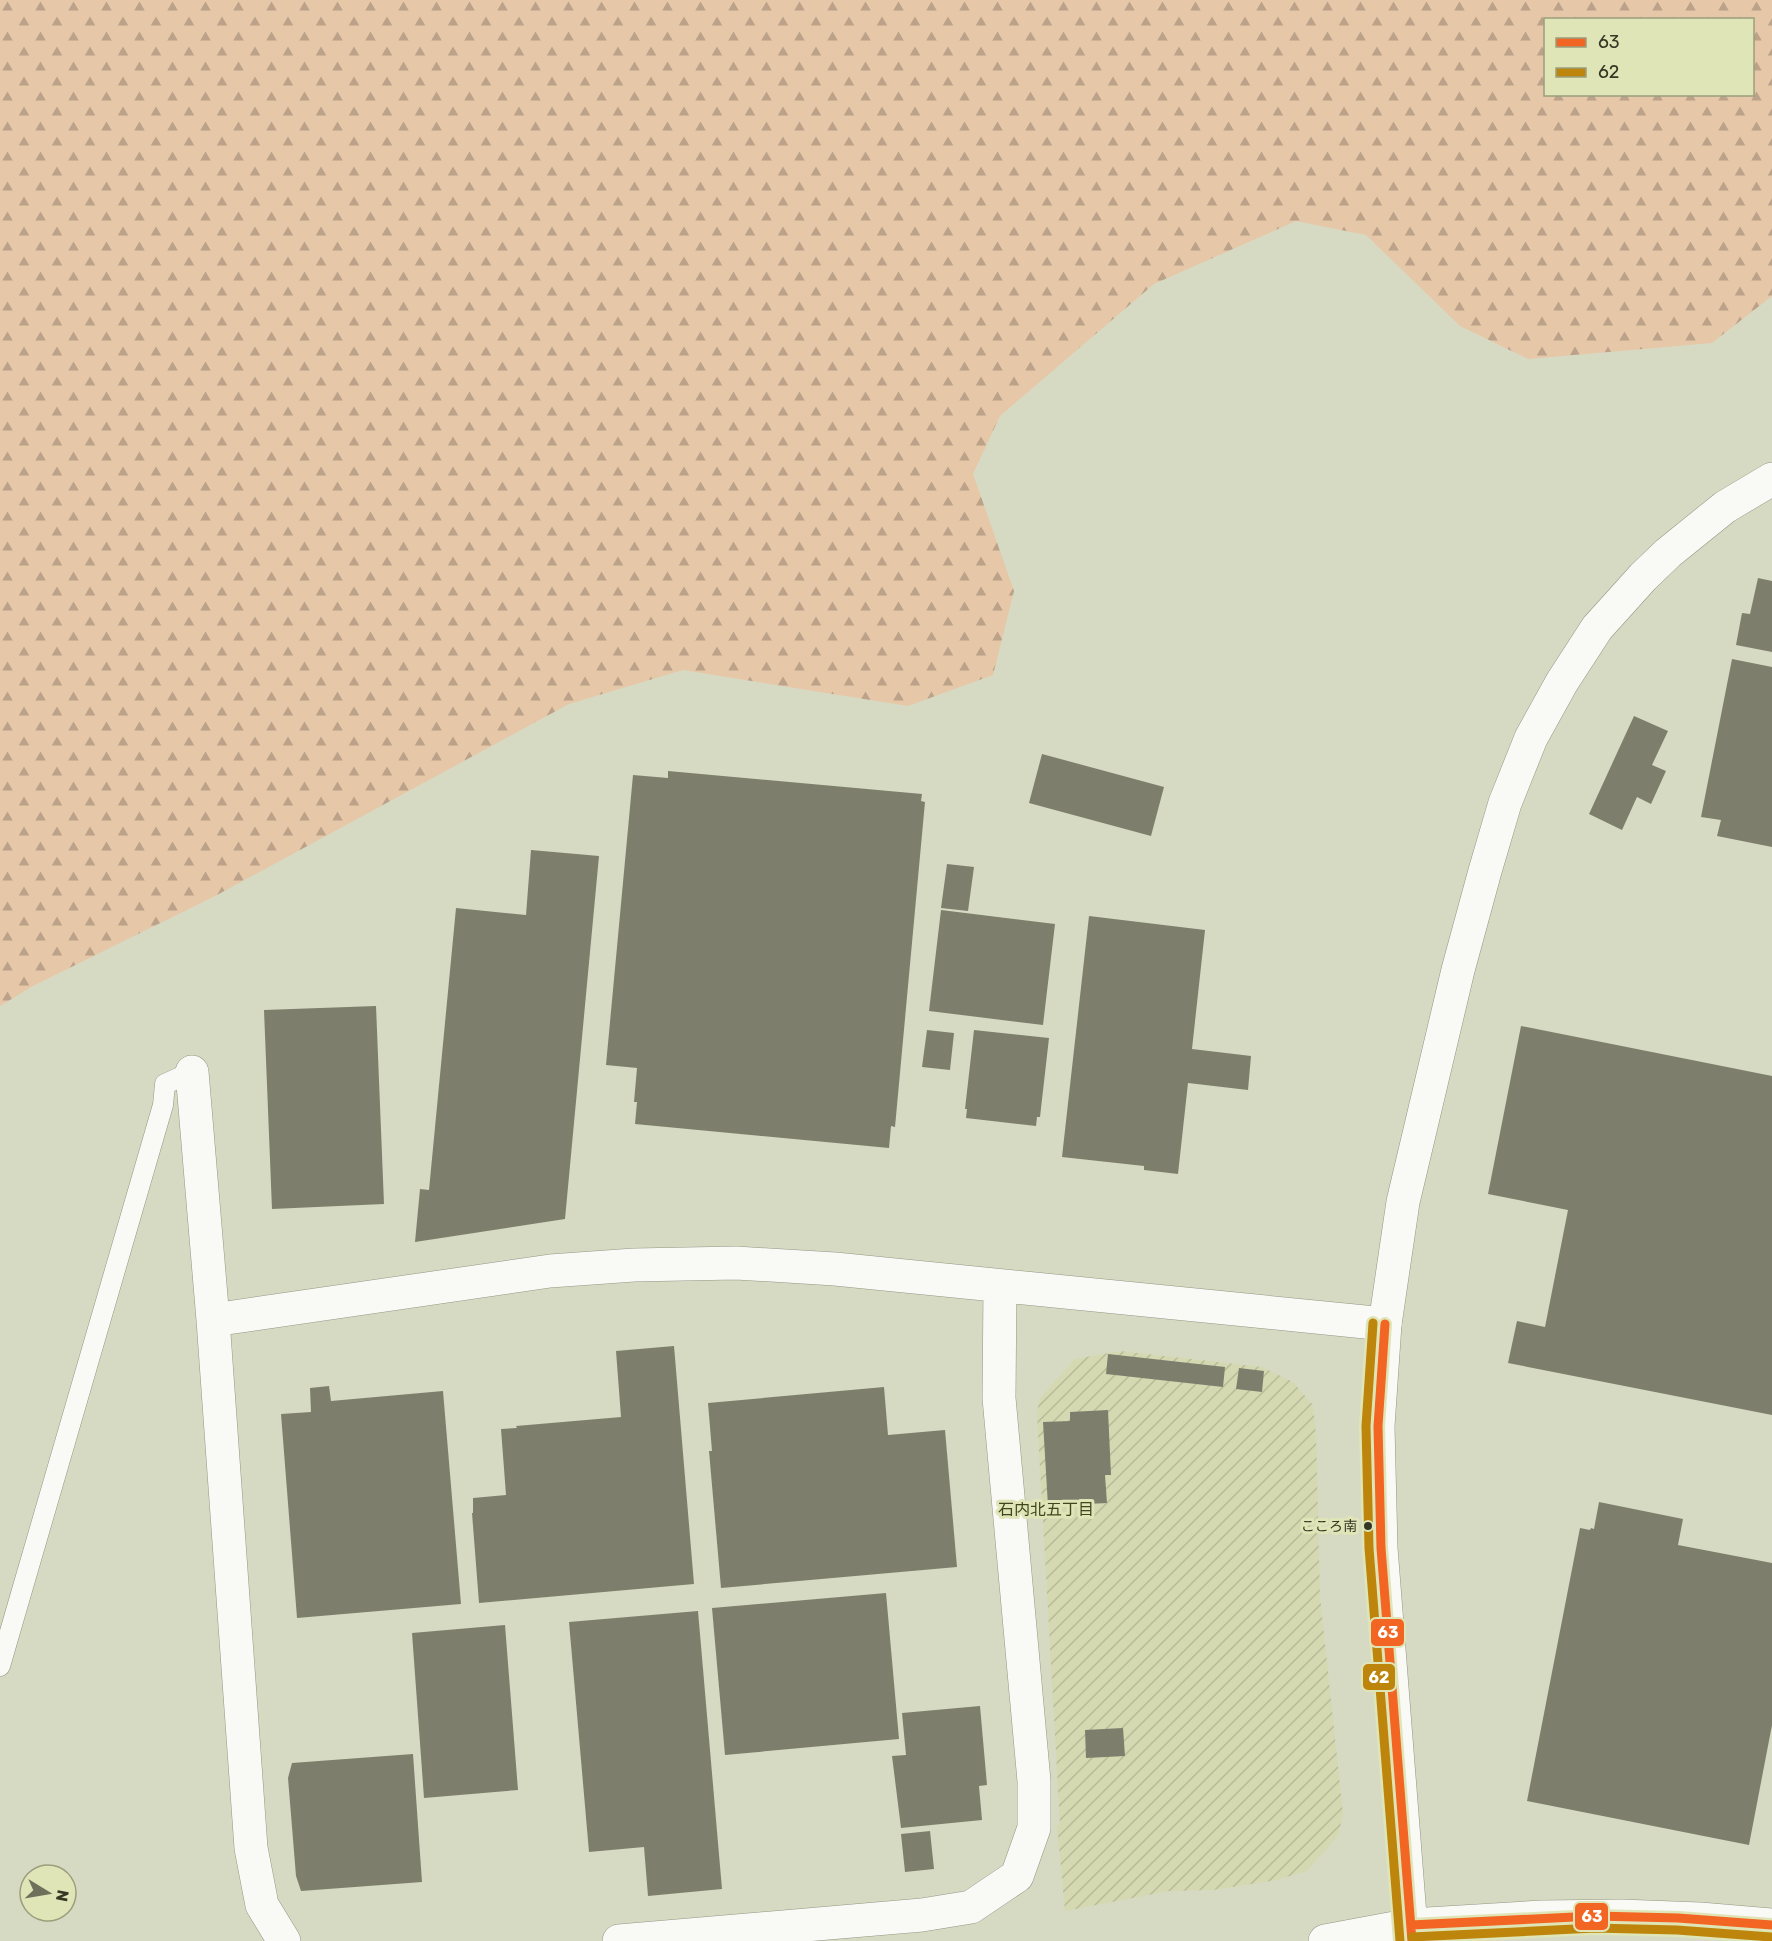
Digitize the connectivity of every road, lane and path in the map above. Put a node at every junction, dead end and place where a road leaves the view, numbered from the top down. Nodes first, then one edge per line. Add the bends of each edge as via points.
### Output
1 (1772, 479) edge
2 (192, 1072) joint
3 (1000, 1286) junction
4 (213, 1320) junction
5 (1385, 1324) junction
6 (0, 1666) edge
7 (1772, 1925) edge
8 (1411, 1933) edge
9 (284, 1941) edge
10 (619, 1941) edge
11 (1325, 1941) edge

1 - 5 street via 1709,519 1643,577 1596,628 1531,738 1505,803 1458,970 1403,1202
2 - 4 street
2 - 6 lane via 165,1084 163,1105
3 - 4 street via 736,1263 634,1264 550,1271
3 - 5 street
3 - 10 street via 999,1398 1034,1781 1034,1828 1017,1876 971,1907 922,1915
4 - 9 street via 251,1848 262,1905
5 - 8 street via 1378,1426 1381,1548
7 - 8 street via 1621,1916 1542,1917
8 - 11 street

